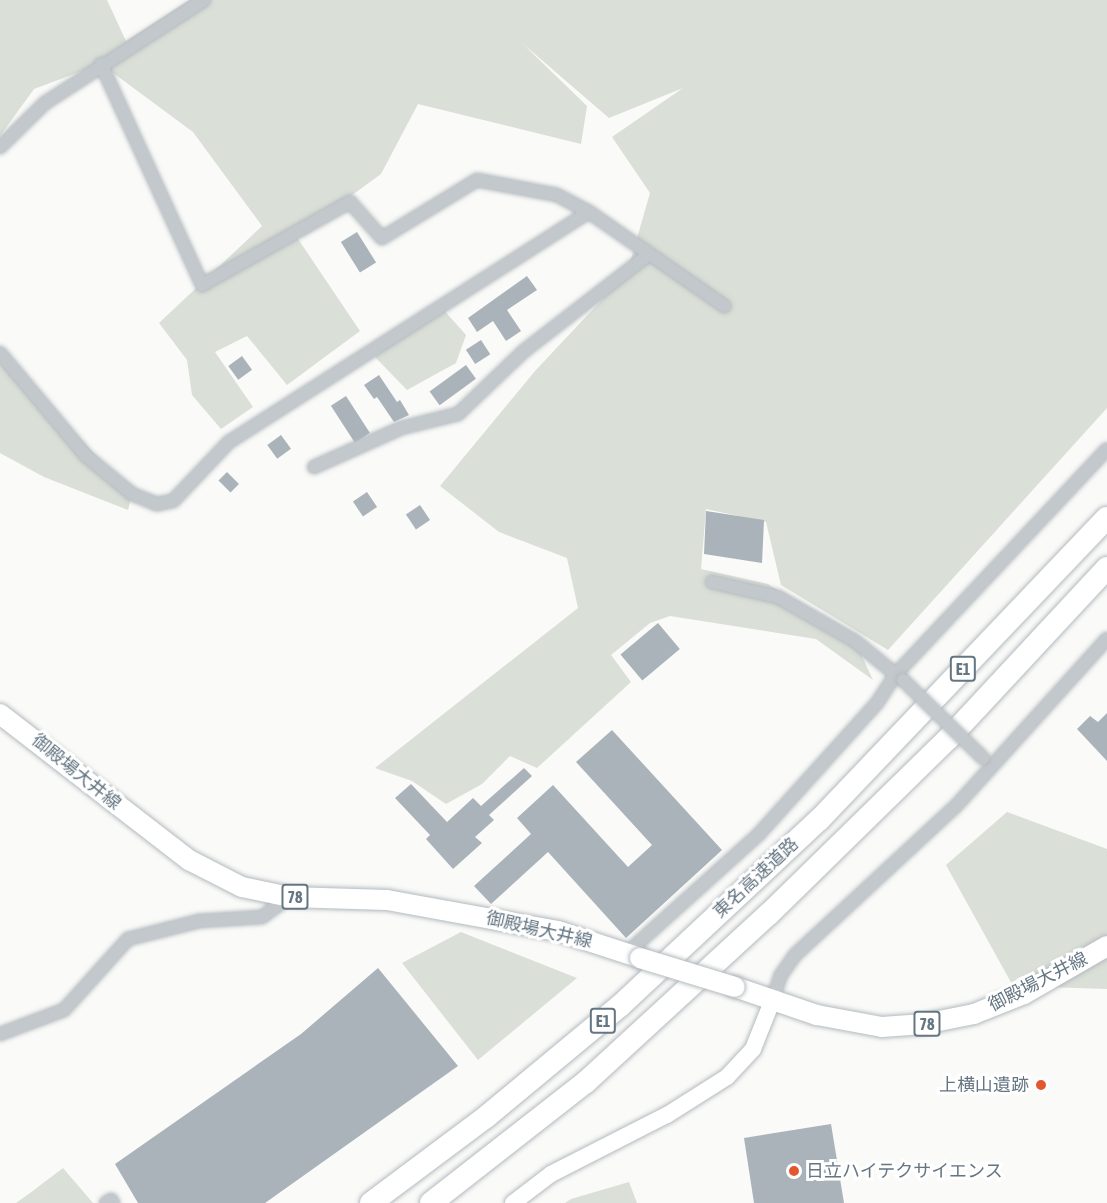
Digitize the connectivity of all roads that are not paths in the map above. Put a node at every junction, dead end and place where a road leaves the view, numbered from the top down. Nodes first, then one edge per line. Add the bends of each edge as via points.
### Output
1 (204, 0) edge
2 (101, 64) junction
3 (0, 147) edge
4 (590, 212) junction
5 (649, 254) junction
6 (724, 306) dead end
7 (0, 353) edge
8 (1107, 449) edge
9 (314, 467) dead end
10 (1107, 518) edge
11 (1107, 568) edge
12 (712, 582) dead end
13 (1107, 639) edge
14 (900, 677) junction
15 (0, 714) edge
16 (993, 768) junction
17 (290, 897) junction
18 (1107, 946) edge
19 (634, 955) junction
20 (773, 999) junction
21 (0, 1034) edge
22 (106, 1203) edge
23 (113, 1203) edge
24 (372, 1203) edge
25 (431, 1203) edge
26 (513, 1203) edge

1 - 2 street
2 - 3 street via 45,103
2 - 4 street via 202,285 350,202 382,238 477,180 557,195
4 - 5 street
4 - 7 street via 229,442 173,501 158,504 137,498 112,480 86,456
5 - 6 street
5 - 9 street via 524,351 458,414 402,428
8 - 14 street
10 - 24 highway, 東名高速道路 / E1 via 819,820 621,1005 486,1117
11 - 25 highway, 東名高速道路 / E1 via 949,738 770,914 586,1082
12 - 14 street via 778,597 855,641
13 - 16 street
14 - 16 street, bridge
14 - 19 street via 759,834
15 - 17 main road, 御殿場大井線 / 78 via 189,860 242,887
16 - 20 street via 795,955 781,975
17 - 19 main road, 御殿場大井線 / 78 via 387,900 558,931
17 - 21 street via 262,917 199,921 128,939 64,1010
18 - 20 main road, 御殿場大井線 / 78 via 1024,994 975,1014 924,1024 871,1025 817,1015
19 - 20 main road, 御殿場大井線 / 78, bridge
20 - 26 street via 753,1049 727,1077 667,1115 551,1174
22 - 23 street

